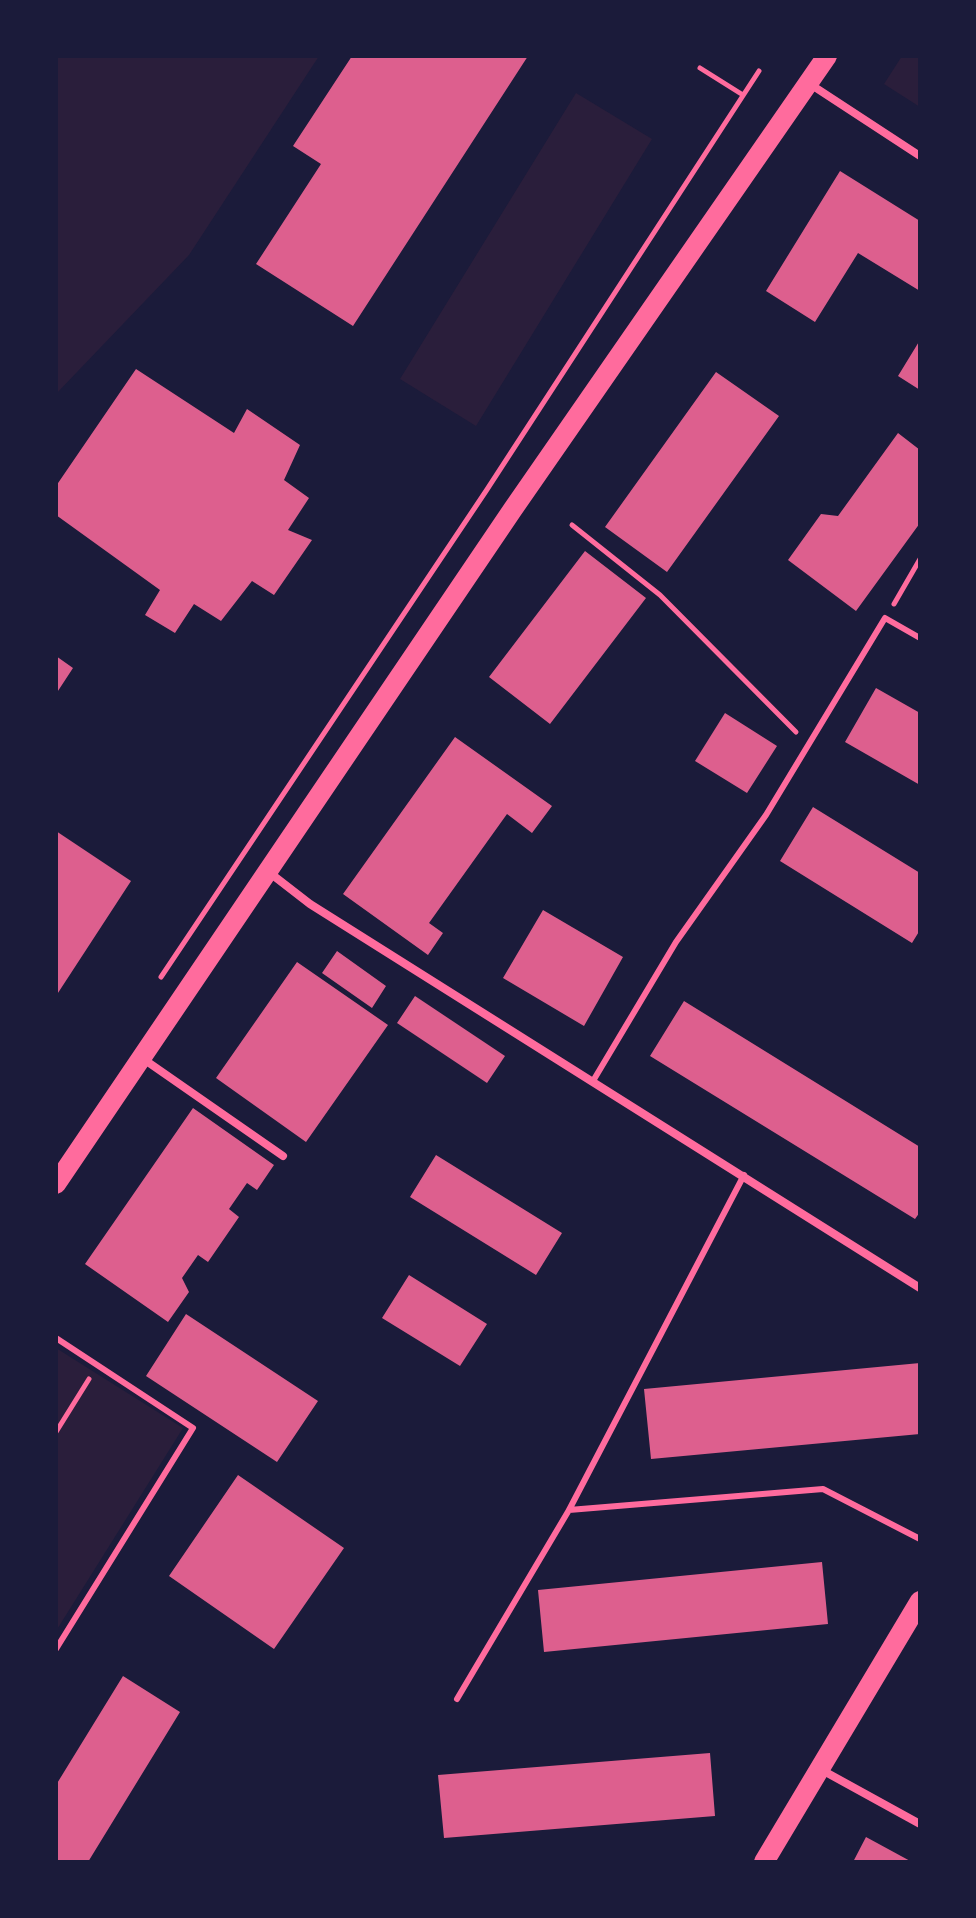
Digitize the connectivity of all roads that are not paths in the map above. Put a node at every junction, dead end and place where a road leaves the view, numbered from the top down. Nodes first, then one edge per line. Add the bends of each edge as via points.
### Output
1 (827, 56) edge
2 (809, 84) junction
3 (920, 156) edge
4 (920, 638) edge
5 (267, 871) junction
6 (141, 1058) junction
7 (593, 1081) junction
8 (283, 1156) dead end
9 (744, 1175) junction
10 (56, 1184) edge
11 (919, 1285) edge
12 (56, 1338) edge
13 (569, 1510) junction
14 (920, 1539) edge
15 (920, 1601) edge
16 (56, 1649) edge
17 (457, 1699) dead end
18 (820, 1769) junction
19 (920, 1824) edge
20 (764, 1862) edge

1 - 2 main road
2 - 3 street
2 - 5 main road
4 - 7 lane via 885,618 766,815 676,942
5 - 6 main road
5 - 7 street via 310,904
6 - 8 street
6 - 10 main road
7 - 9 street
9 - 11 street
9 - 13 lane
12 - 16 lane via 193,1428
13 - 14 lane via 823,1489
13 - 17 lane
15 - 18 main road
18 - 19 street
18 - 20 main road

